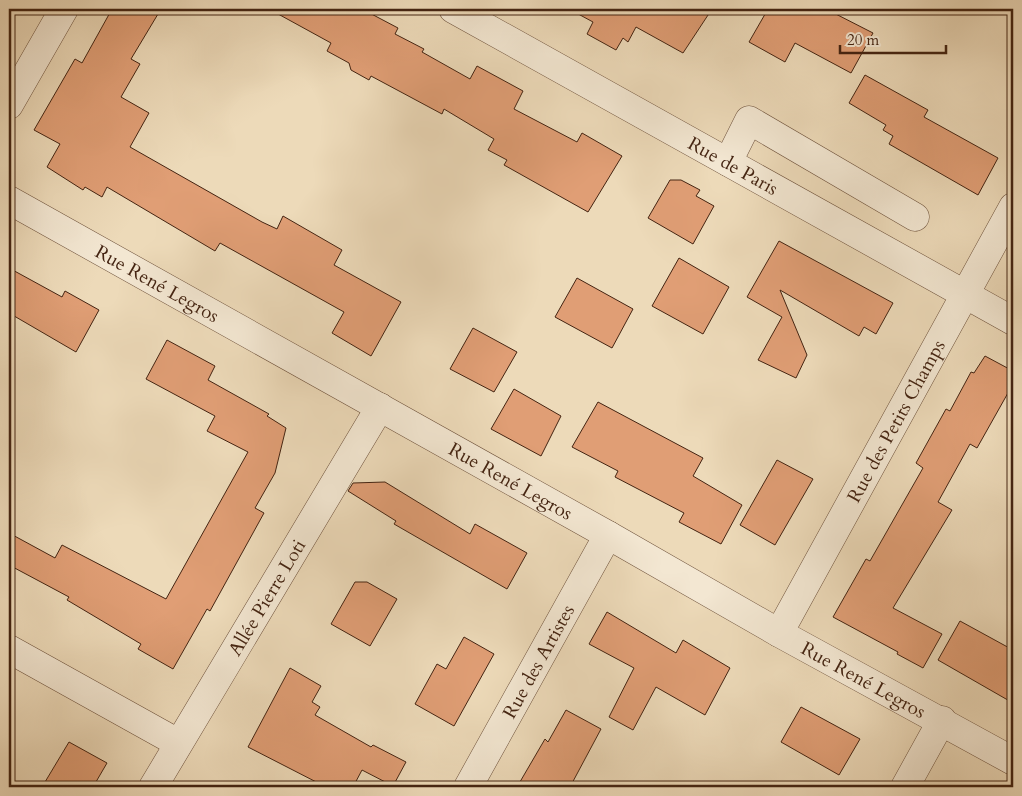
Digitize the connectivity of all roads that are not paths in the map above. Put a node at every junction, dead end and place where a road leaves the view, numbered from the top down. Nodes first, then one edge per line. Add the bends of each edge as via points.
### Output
1 (64, 9) edge
2 (453, 9) edge
3 (9, 105) edge
4 (728, 162) junction
5 (9, 200) edge
6 (1013, 207) edge
7 (915, 217) dead end
8 (965, 294) junction
9 (1013, 322) edge
10 (380, 407) junction
11 (608, 535) junction
12 (779, 633) junction
13 (9, 649) edge
14 (942, 720) junction
15 (178, 743) junction
16 (1013, 761) edge
17 (153, 787) edge
18 (468, 787) edge
19 (905, 787) edge

1 - 3 street
2 - 4 street, Rue de Paris
4 - 7 street via 749,120
4 - 8 street, Rue de Paris
5 - 10 street, Rue René Legros
6 - 8 street, Rue des Petits Champs
8 - 9 street, Rue de Paris
8 - 12 street, Rue des Petits Champs
10 - 11 street, Rue René Legros
10 - 15 street, Allée Pierre Loti
11 - 12 street, Rue René Legros
11 - 18 street, Rue des Artistes
12 - 14 street, Rue René Legros
13 - 15 street
14 - 16 street, Rue René Legros
14 - 19 street
15 - 17 street, Allée Pierre Loti

